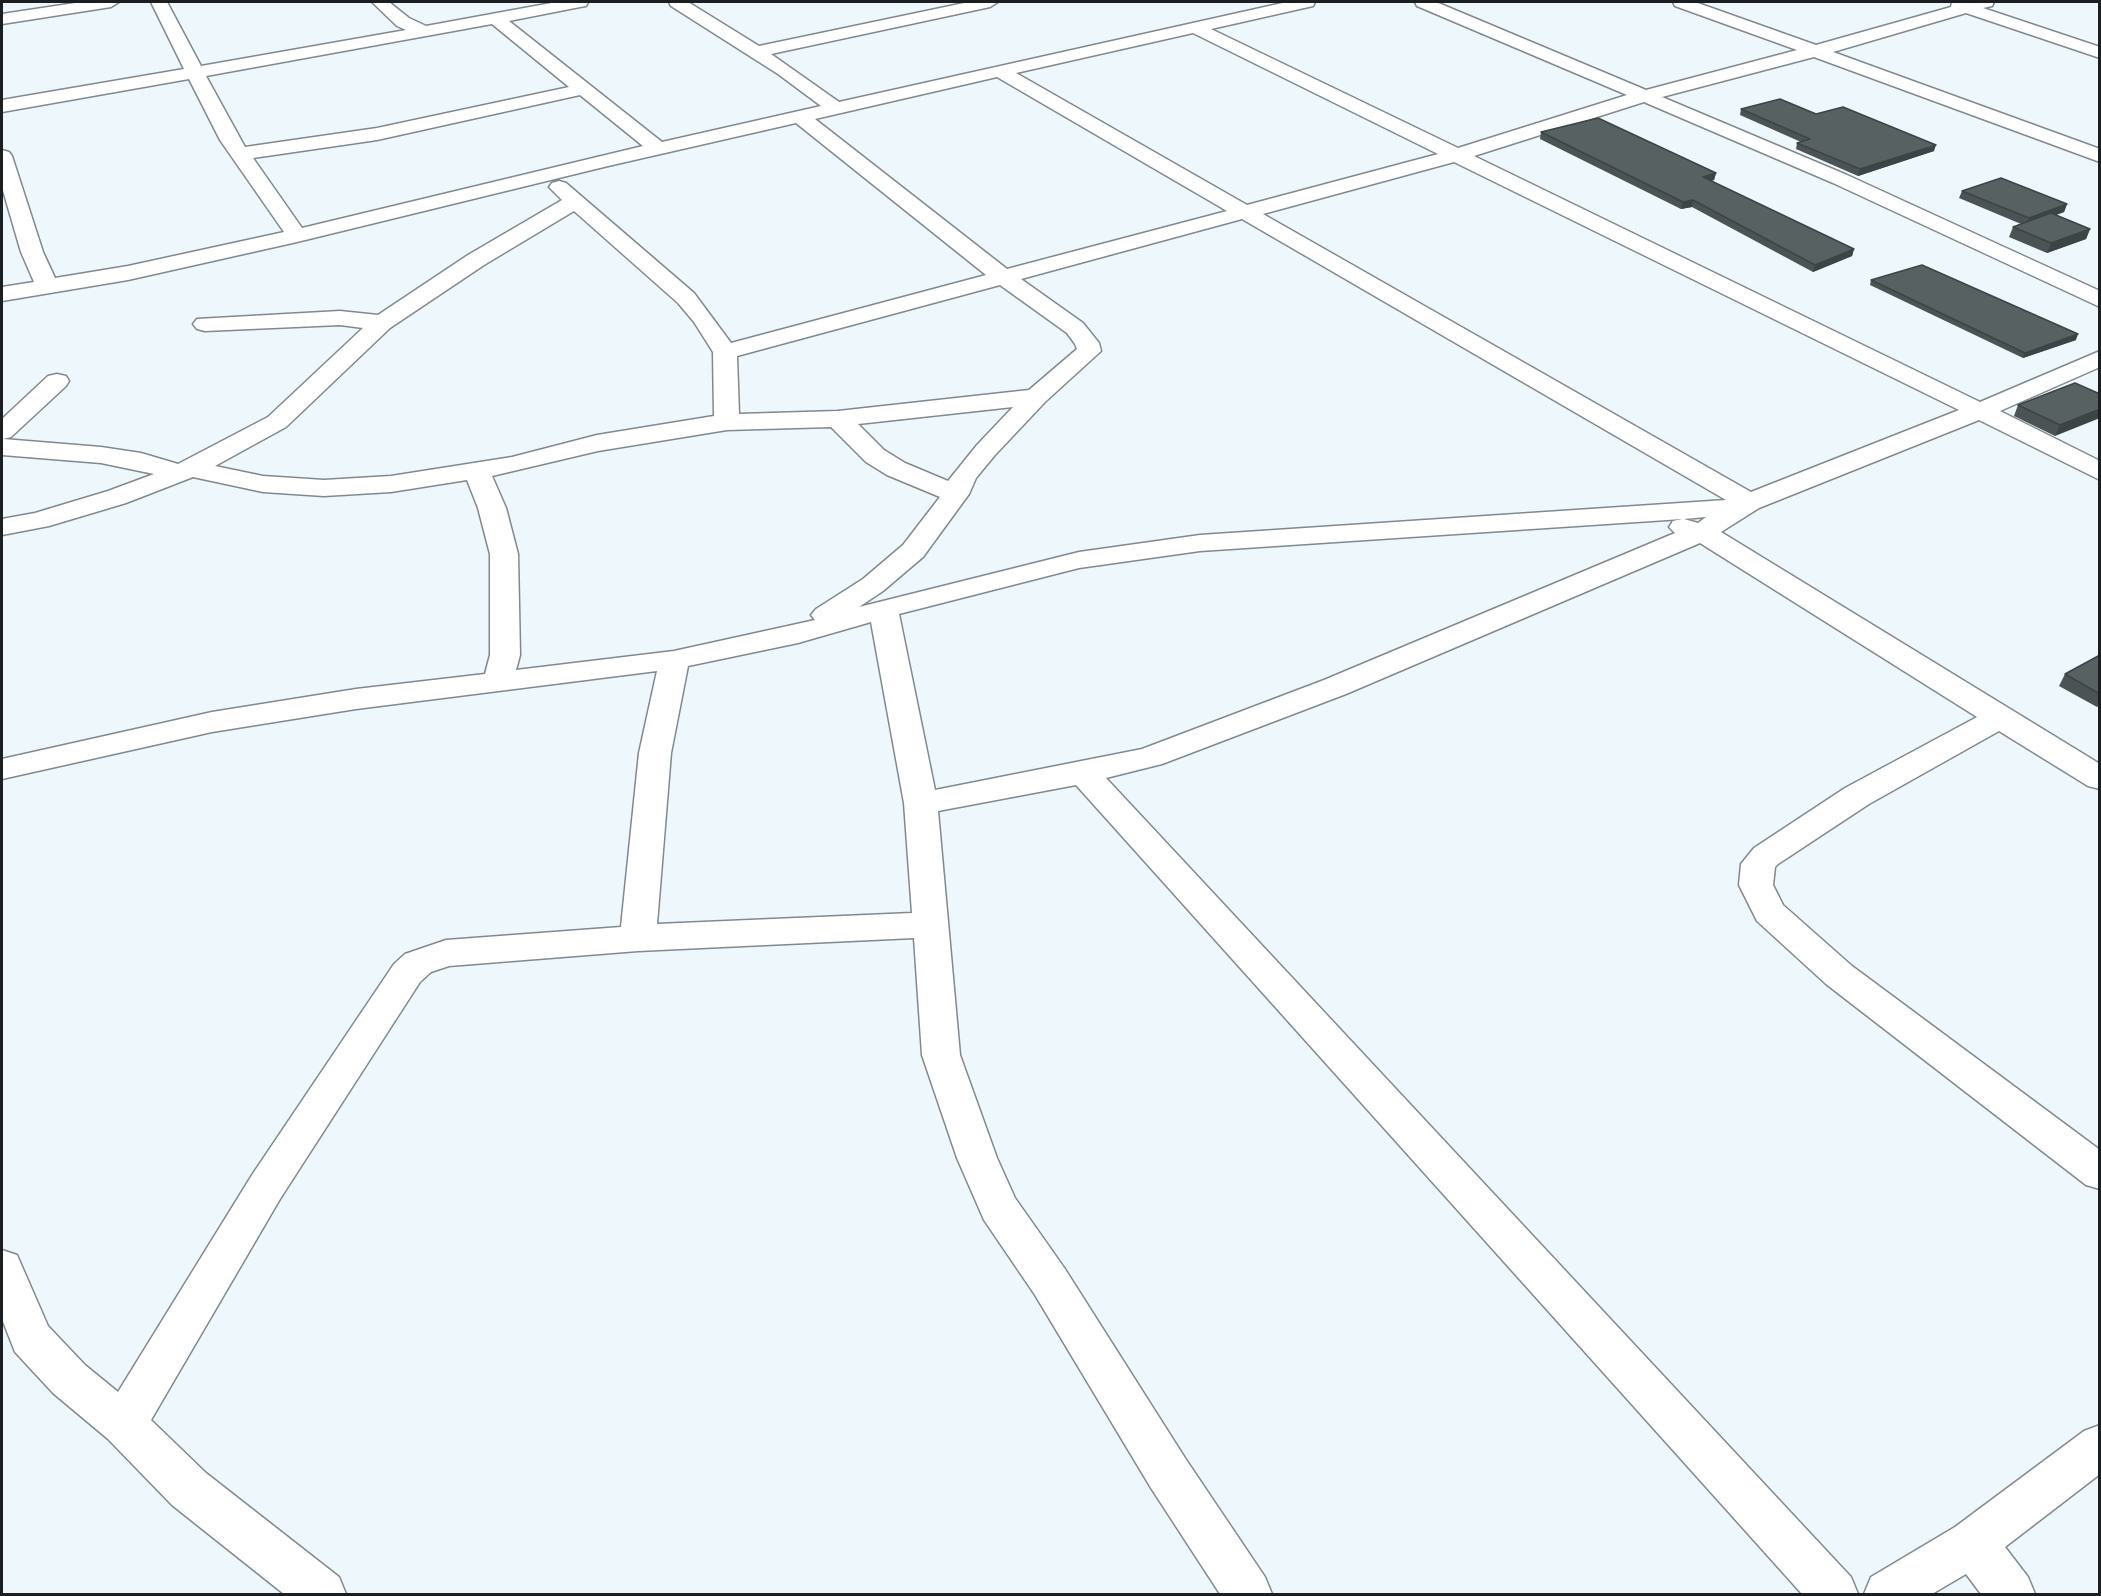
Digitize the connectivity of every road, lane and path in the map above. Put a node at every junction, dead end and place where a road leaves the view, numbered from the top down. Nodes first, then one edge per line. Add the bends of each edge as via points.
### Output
1 (111, 2) edge
2 (159, 2) edge
3 (380, 2) edge
4 (580, 2) edge
5 (676, 2) edge
6 (990, 2) edge
7 (1307, 2) edge
8 (1423, 2) edge
9 (1681, 2) edge
10 (1986, 2) edge
11 (1957, 4) edge
12 (2, 19) edge
13 (496, 19) junction
14 (1194, 27) junction
15 (422, 31) junction
16 (1819, 50) junction
17 (757, 52) junction
18 (2100, 53) edge
19 (999, 71) junction
20 (196, 73) junction
21 (584, 90) junction
22 (1648, 95) junction
23 (2, 106) edge
24 (835, 108) junction
25 (800, 117) junction
26 (659, 149) junction
27 (241, 154) junction
28 (1456, 155) junction
29 (2, 156) edge
30 (2100, 156) edge
31 (547, 175) junction
32 (574, 202) junction
33 (1246, 212) junction
34 (297, 236) junction
35 (1003, 278) junction
36 (47, 286) junction
37 (2, 294) edge
38 (2100, 300) edge
39 (382, 323) junction
40 (206, 324) dead end
41 (725, 352) junction
42 (2100, 358) edge
43 (57, 381) dead end
44 (1036, 397) junction
45 (1980, 411) junction
46 (838, 419) junction
47 (727, 422) junction
48 (2, 432) edge
49 (2, 447) edge
50 (184, 470) junction
51 (477, 471) junction
52 (2100, 472) edge
53 (956, 494) junction
54 (1745, 504) junction
55 (1632, 515) junction
56 (2, 527) edge
57 (1702, 532) junction
58 (883, 600) junction
59 (674, 660) junction
60 (498, 681) junction
61 (2000, 717) junction
62 (2, 770) edge
63 (1083, 773) junction
64 (2100, 778) edge
65 (921, 803) junction
66 (929, 925) junction
67 (638, 938) junction
68 (2100, 1173) edge
69 (2, 1268) edge
70 (124, 1424) junction
71 (2100, 1446) edge
72 (1972, 1543) junction
73 (322, 1594) edge
74 (1248, 1594) edge
75 (1834, 1594) edge
76 (1888, 1594) edge
77 (2011, 1594) edge

1 - 12 street
2 - 20 street
3 - 15 street
4 - 13 street
5 - 17 street
6 - 17 street
7 - 14 street
8 - 22 street
9 - 16 street
10 - 11 street
11 - 16 street
11 - 18 street
13 - 15 street
13 - 21 street
14 - 19 street
14 - 28 street
15 - 20 street
16 - 22 street
16 - 30 street
17 - 24 street
19 - 24 street
19 - 33 street
20 - 23 street
20 - 27 street
21 - 26 street
21 - 27 street via 376,134
22 - 28 street
22 - 38 street via 1840,178
24 - 25 street
25 - 26 street
25 - 35 street
26 - 31 street
27 - 34 street
28 - 33 street
28 - 45 street
29 - 36 street via 32,252
31 - 32 street
31 - 34 street
32 - 39 street via 476,260
32 - 41 street via 686,298
33 - 35 street
33 - 54 street
34 - 36 street via 128,273
35 - 41 street
35 - 44 street via 1076,328 1087,343 1089,351
36 - 37 street
39 - 40 street via 340,318
39 - 50 street via 277,422
41 - 47 street
42 - 45 street
43 - 48 street
44 - 46 street
44 - 53 street via 964,476
45 - 52 street
45 - 54 street
46 - 47 street
46 - 53 street via 875,456
47 - 51 street via 597,443
49 - 50 street via 101,454
50 - 51 street via 263,484 324,488 391,484
50 - 56 street via 117,497
51 - 60 street via 504,554 505,655
53 - 58 street via 913,551
54 - 55 street
54 - 57 street
55 - 57 street
55 - 58 street via 1200,543 1078,560
57 - 61 street
57 - 63 street via 1335,687 1151,756
58 - 59 street via 798,634
58 - 65 street
59 - 60 street
59 - 67 street via 655,753
60 - 62 street via 212,722
61 - 64 street
61 - 68 street via 1857,796 1766,856 1758,864 1756,885 1769,912 1839,975
63 - 65 street
63 - 75 street
65 - 66 street
66 - 67 street
66 - 74 street via 941,1055 999,1208
67 - 70 street via 446,953 418,963 407,973 266,1187
69 - 70 street via 31,1338 69,1379
70 - 73 street via 189,1489
71 - 72 street
72 - 76 street
72 - 77 street

